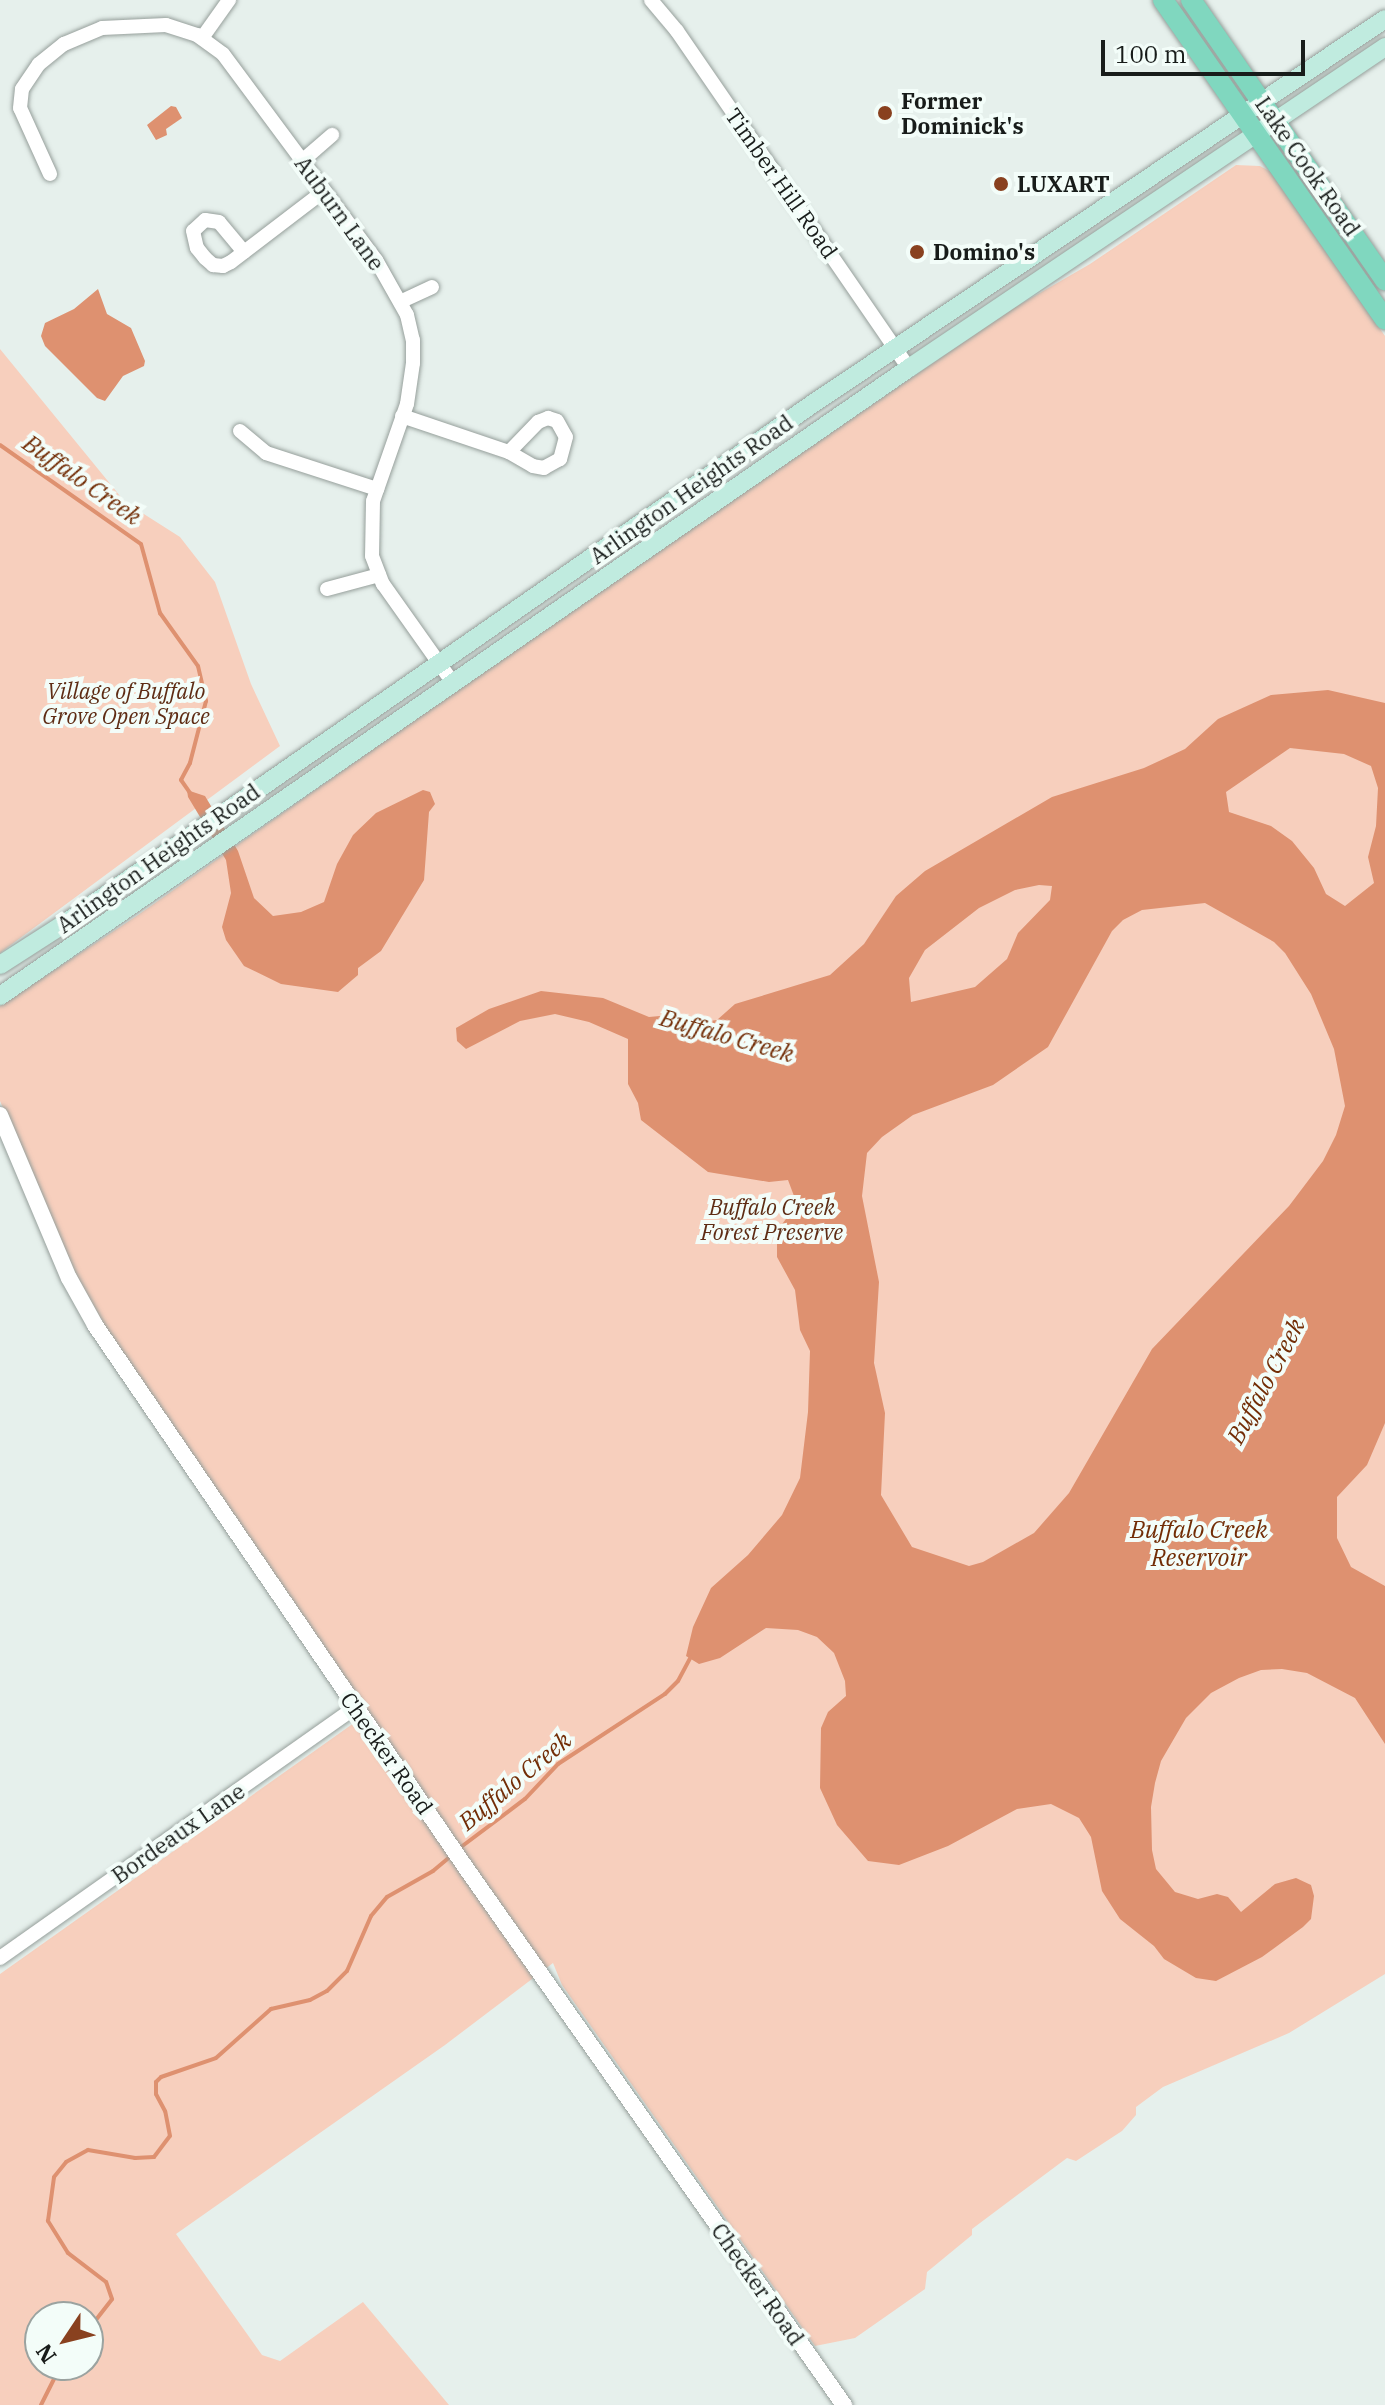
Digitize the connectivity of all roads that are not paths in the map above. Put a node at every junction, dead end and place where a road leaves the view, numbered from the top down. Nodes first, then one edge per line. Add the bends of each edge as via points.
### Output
1 (229, 0) edge
2 (651, 0) edge
3 (1163, 0) edge
4 (1191, 0) edge
5 (1385, 19) edge
6 (202, 38) junction
7 (1385, 47) edge
8 (1262, 103) junction
9 (1244, 116) junction
10 (1267, 127) junction
11 (332, 135) dead end
12 (302, 161) junction
13 (50, 174) dead end
14 (324, 191) junction
15 (244, 252) dead end
16 (1385, 280) edge
17 (432, 287) dead end
18 (402, 301) junction
19 (1385, 319) edge
20 (896, 348) junction
21 (909, 368) junction
22 (402, 416) junction
23 (240, 431) dead end
24 (509, 452) dead end
25 (377, 489) junction
26 (379, 575) junction
27 (327, 589) dead end
28 (439, 664) junction
29 (453, 683) junction
30 (0, 965) edge
31 (0, 996) edge
32 (0, 1115) edge
33 (355, 1708) junction
34 (0, 1958) edge
35 (844, 2405) edge

1 - 6 street
2 - 20 street, Timber Hill Road
3 - 9 main road, Lake Cook Road
4 - 8 main road, Lake Cook Road
5 - 8 main road, Arlington Heights Road
6 - 12 street, Auburn Lane via 223,54
6 - 13 street, Auburn Lane via 166,25 102,28 64,44 39,64 22,89 20,108
7 - 10 main road, Arlington Heights Road
8 - 9 main road, Arlington Heights Road
8 - 10 main road, Lake Cook Road
9 - 10 main road, Lake Cook Road
9 - 20 main road, Arlington Heights Road
10 - 16 main road, Lake Cook Road
10 - 19 main road, Lake Cook Road
10 - 21 main road, Arlington Heights Road
11 - 12 street
12 - 14 street, Auburn Lane
14 - 15 street
14 - 18 street, Auburn Lane
17 - 18 street
18 - 22 street, Auburn Lane via 413,340
20 - 21 street, Timber Hill Road
20 - 28 main road, Arlington Heights Road
21 - 29 main road, Arlington Heights Road
22 - 24 street
22 - 25 street, Auburn Lane
23 - 25 street via 266,453
25 - 26 street, Auburn Lane via 370,532
26 - 27 street
26 - 28 street, Auburn Lane
28 - 29 street, Auburn Lane
28 - 30 main road, Arlington Heights Road
29 - 31 main road, Arlington Heights Road
32 - 33 street, Checker Road via 69,1278 95,1325
33 - 34 street, Bordeaux Lane
33 - 35 street, Checker Road

